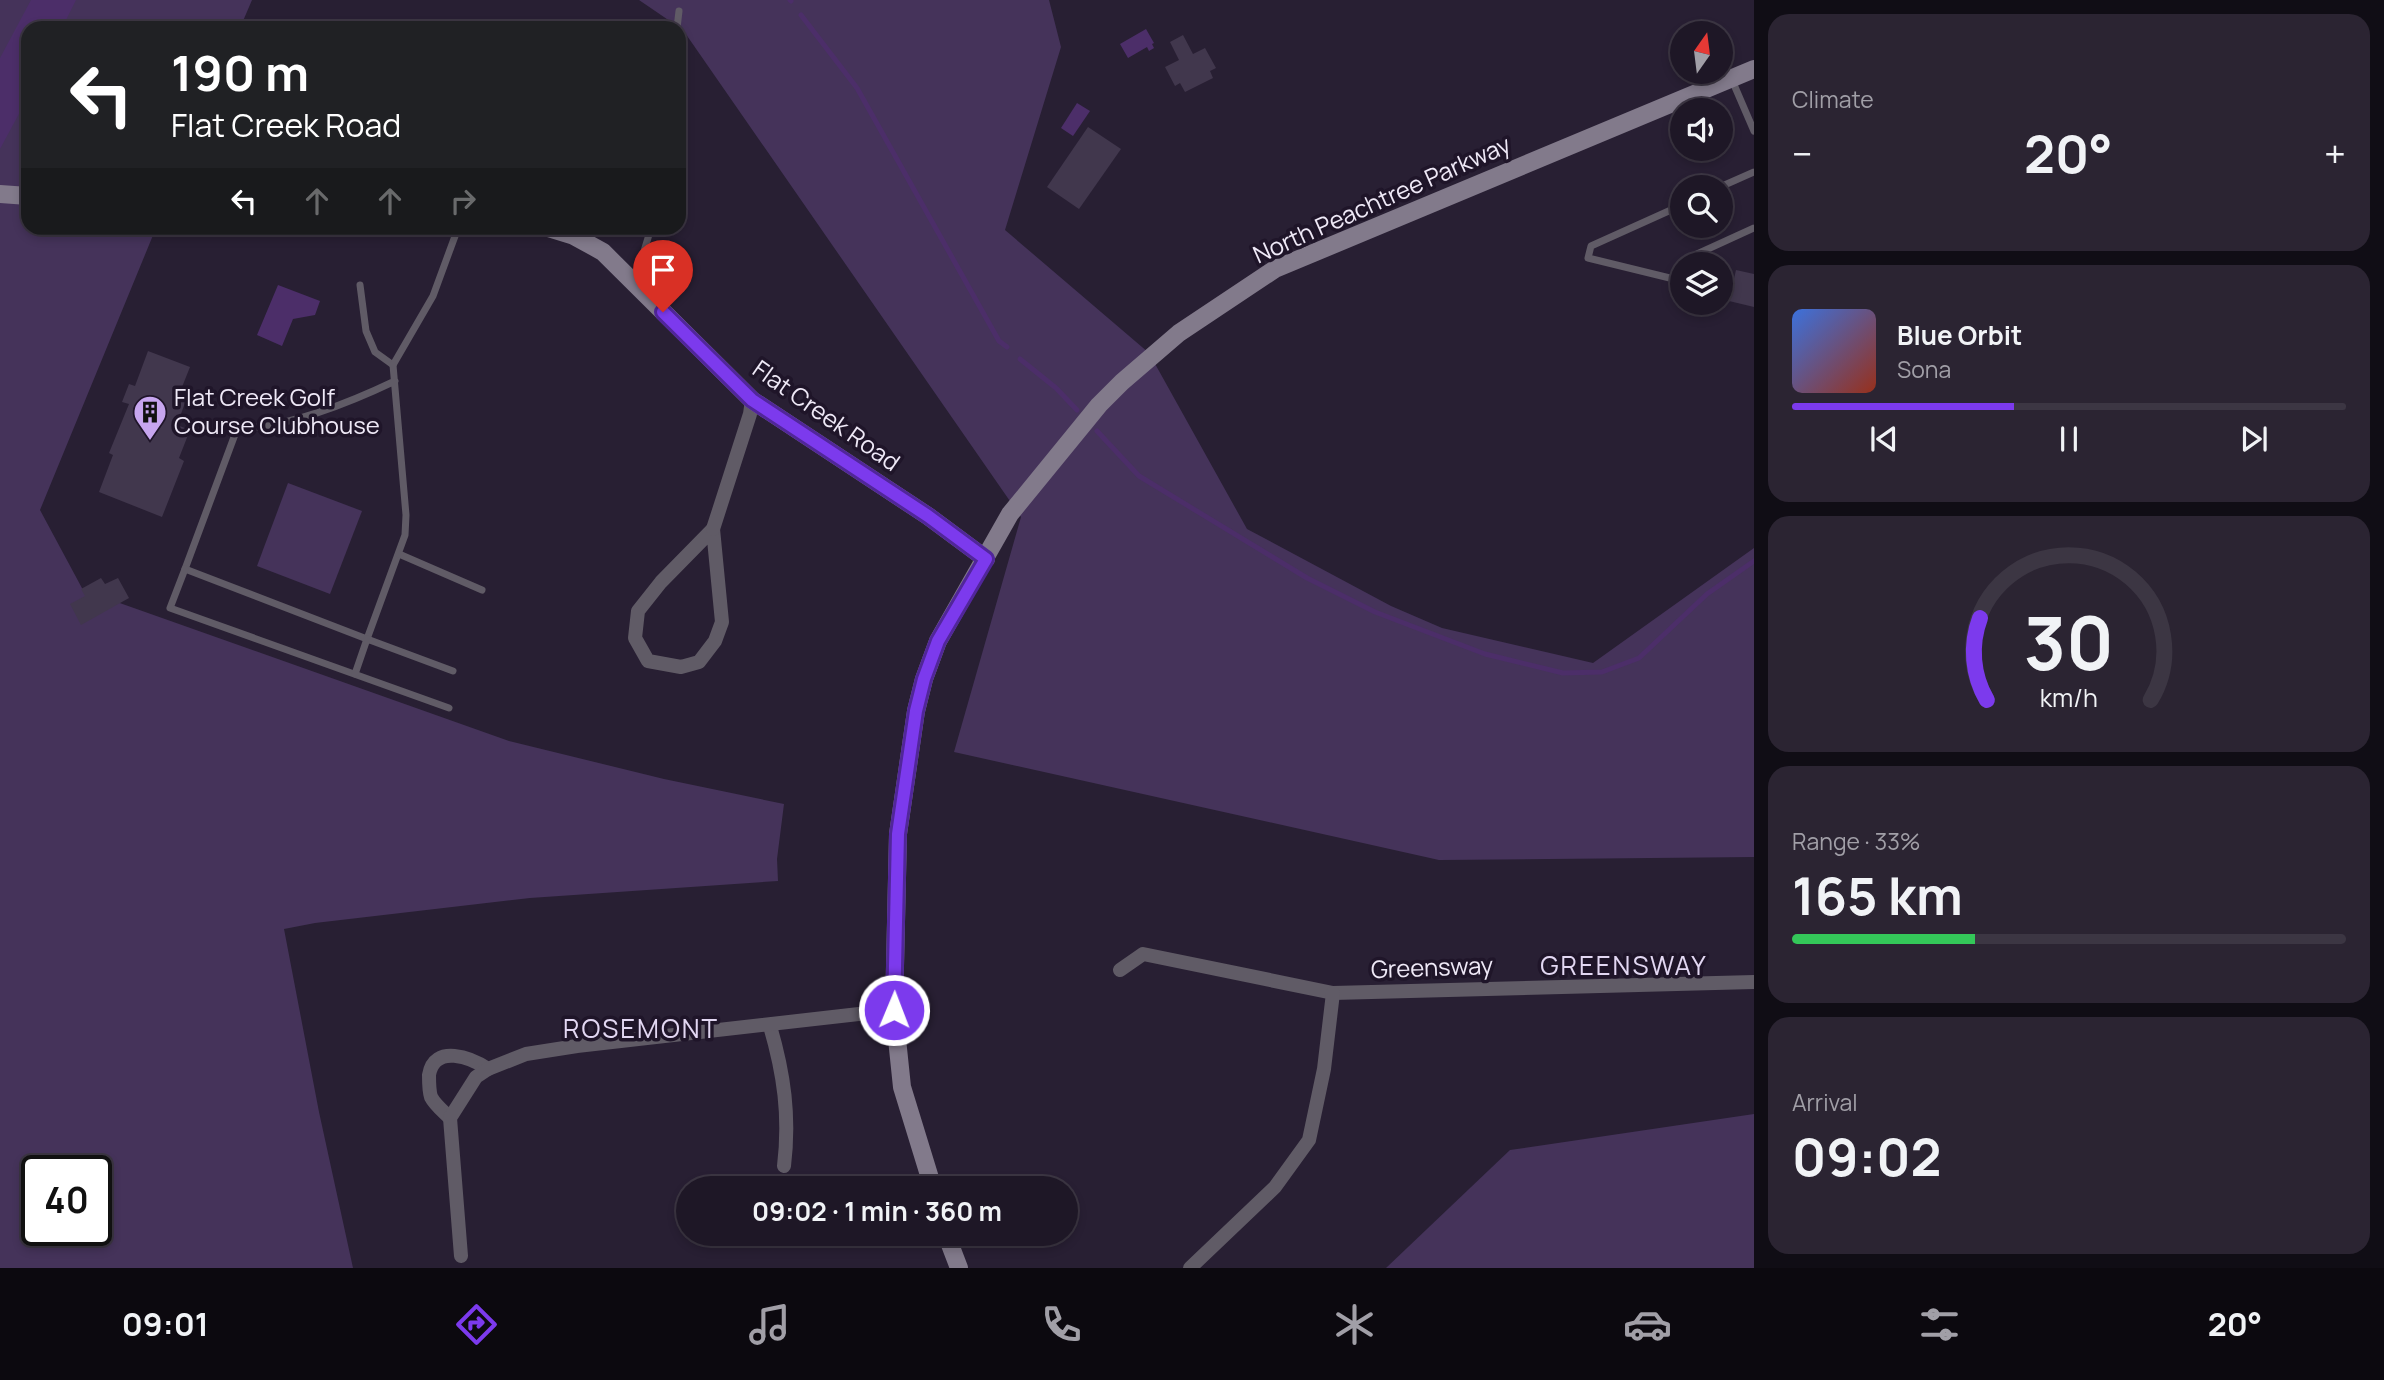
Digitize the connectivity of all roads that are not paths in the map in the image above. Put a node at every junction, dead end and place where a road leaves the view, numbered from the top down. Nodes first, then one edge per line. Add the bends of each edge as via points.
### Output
1 (679, 11) dead end
2 (678, 21) edge
3 (1754, 69) edge
4 (1733, 77) edge
5 (1733, 83) edge
6 (1717, 84) edge
7 (1754, 131) edge
8 (1754, 172) edge
9 (1733, 181) edge
10 (0, 194) edge
11 (21, 196) edge
12 (1670, 210) edge
13 (1754, 228) edge
14 (455, 235) edge
15 (571, 235) edge
16 (649, 235) edge
17 (1701, 252) edge
18 (1670, 278) edge
19 (635, 282) junction
20 (360, 285) dead end
21 (393, 365) junction
22 (395, 381) junction
23 (752, 400) junction
24 (713, 529) junction
25 (399, 554) junction
26 (986, 559) junction
27 (185, 569) junction
28 (482, 590) dead end
29 (367, 639) junction
30 (453, 671) dead end
31 (355, 674) junction
32 (449, 708) dead end
33 (1120, 970) dead end
34 (1754, 982) edge
35 (1333, 993) junction
36 (894, 1010) junction
37 (770, 1026) junction
38 (488, 1069) junction
39 (450, 1118) junction
40 (784, 1167) dead end
41 (929, 1176) edge
42 (951, 1246) edge
43 (461, 1255) dead end
44 (959, 1268) edge
45 (1190, 1268) edge

1 - 2 lane
3 - 4 street, North Peachtree Parkway
5 - 7 lane
6 - 26 street, North Peachtree Parkway via 1275,269 1179,333 1099,405 1010,514
8 - 9 lane
10 - 11 street
12 - 18 lane via 1591,246 1588,258
13 - 17 lane
14 - 21 lane via 433,296
15 - 19 street, Flat Creek Road via 603,252
16 - 19 lane
19 - 23 street, Flat Creek Road
20 - 21 lane via 366,331 376,352
21 - 22 lane
22 - 25 lane via 406,514
22 - 27 lane via 355,400 259,428 237,429
23 - 24 street
23 - 26 street, Flat Creek Road
24 - 24 street via 722,622 715,641 699,662 681,667 648,661 635,638 638,611
25 - 28 lane
25 - 29 lane
26 - 36 street, North Peachtree Parkway via 938,641 916,711 898,834
27 - 29 lane
27 - 31 lane via 170,608
29 - 30 lane
29 - 31 lane
31 - 32 lane
33 - 35 street, Greensway via 1143,954
34 - 35 street, Greensway
35 - 45 street via 1309,1140 1275,1187
36 - 37 street
36 - 41 street, North Peachtree Parkway via 902,1087
37 - 38 street via 564,1048 526,1054
37 - 40 street via 785,1096 788,1133
38 - 39 street via 476,1077
38 - 39 street via 474,1059 454,1055 440,1058 430,1068 432,1097
39 - 43 street
42 - 44 street

